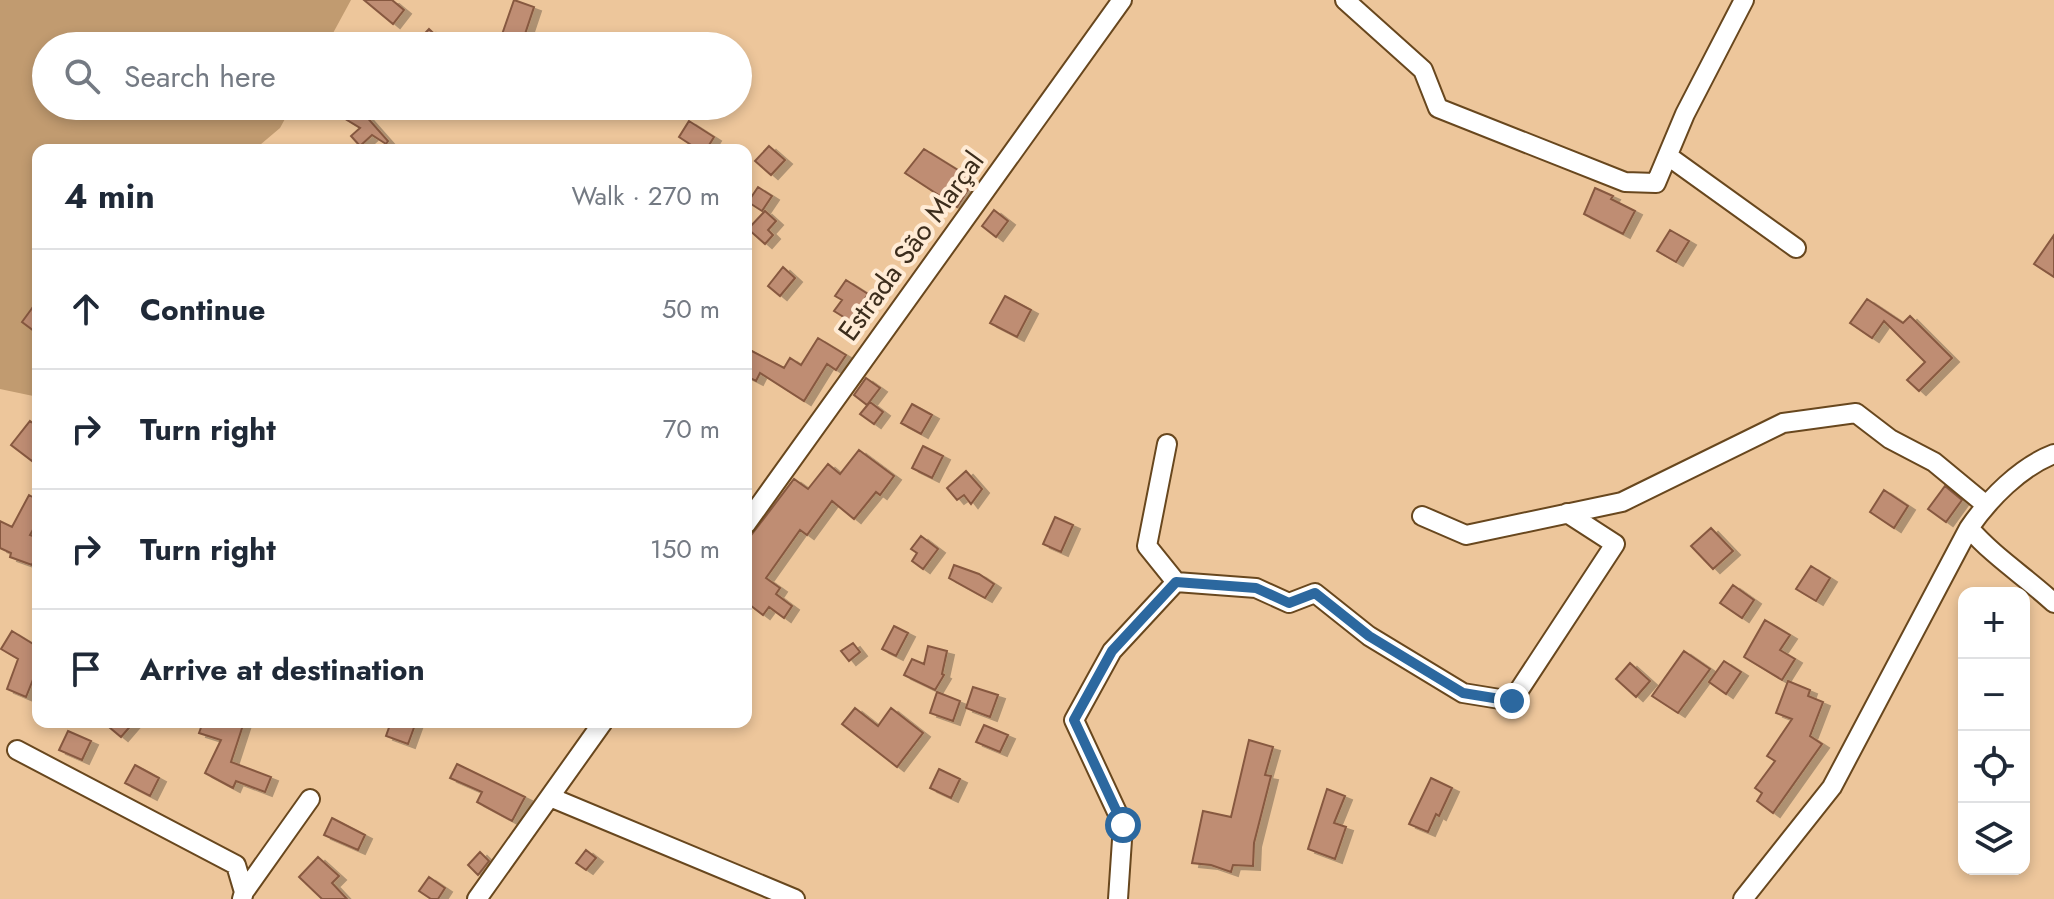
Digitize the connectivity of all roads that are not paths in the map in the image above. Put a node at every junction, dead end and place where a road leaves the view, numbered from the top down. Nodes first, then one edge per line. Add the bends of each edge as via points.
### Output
1 (1122, 0) edge
2 (1346, 0) edge
3 (1744, 0) edge
4 (1668, 156) junction
5 (1796, 248) dead end
6 (1167, 444) dead end
7 (2054, 454) edge
8 (1986, 505) junction
9 (1567, 513) junction
10 (752, 516) edge
11 (1422, 516) dead end
12 (1969, 528) junction
13 (1176, 582) junction
14 (2054, 603) edge
15 (599, 728) edge
16 (17, 750) dead end
17 (550, 797) junction
18 (310, 799) dead end
19 (243, 896) edge
20 (477, 899) edge
21 (795, 899) edge
22 (1118, 899) edge
23 (1743, 899) edge

1 - 10 street, Estrada São Marçal
2 - 4 street via 1423,70 1438,108 1625,182 1656,183
3 - 4 street
4 - 5 street
6 - 13 street via 1147,546
7 - 8 street via 2039,460
8 - 9 street via 1934,462 1856,413 1783,423 1622,502
8 - 12 street
9 - 11 street via 1466,535
9 - 13 street via 1615,544 1512,701 1463,693 1369,636 1315,593 1289,603 1256,588
12 - 14 street via 1989,552
12 - 23 street via 1832,787
13 - 22 street via 1112,651 1074,720 1123,825
15 - 17 street
16 - 19 street via 236,865
17 - 20 street
17 - 21 street
18 - 19 street

